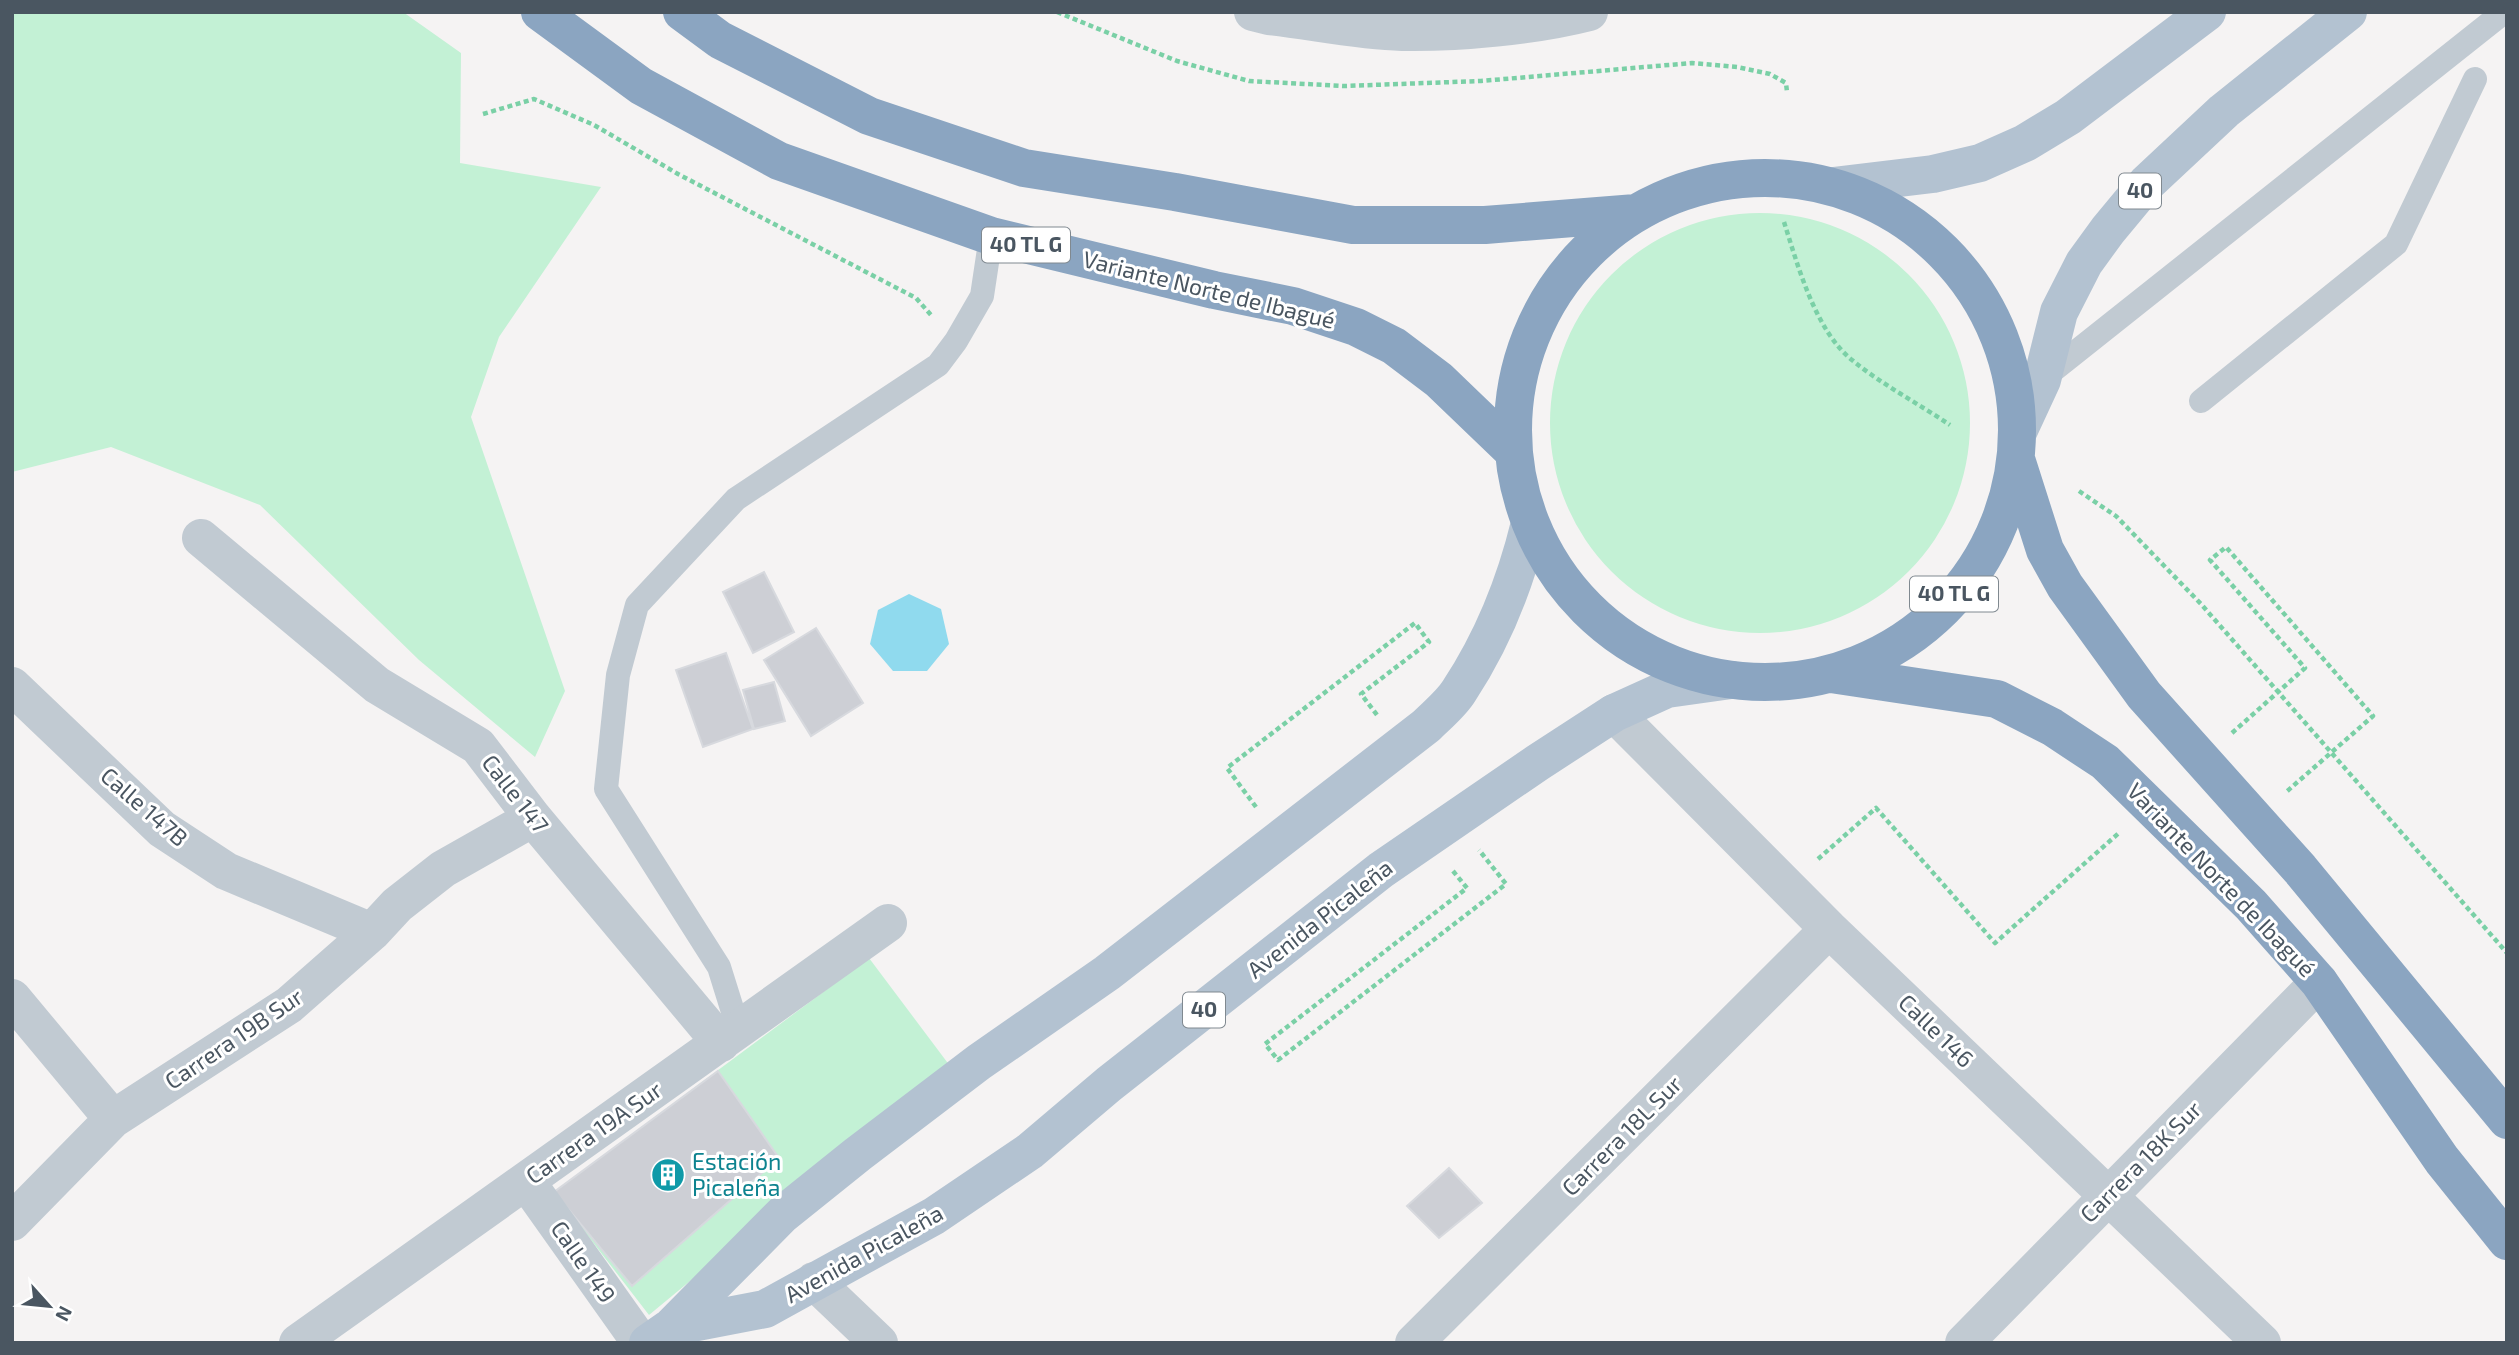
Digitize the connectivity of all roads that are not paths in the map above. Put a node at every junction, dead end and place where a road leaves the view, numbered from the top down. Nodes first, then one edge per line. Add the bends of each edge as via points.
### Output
1 (540, 12) edge
2 (682, 12) edge
3 (1253, 12) edge
4 (1589, 12) edge
5 (2207, 12) edge
6 (2348, 12) edge
7 (2504, 12) edge
8 (2475, 79) dead end
9 (1833, 186) junction
10 (1636, 213) junction
11 (990, 236) junction
12 (2042, 380) junction
13 (2201, 401) dead end
14 (2016, 445) junction
15 (1514, 452) junction
16 (1530, 523) junction
17 (201, 538) dead end
18 (1829, 674) junction
19 (1731, 680) junction
20 (12, 686) edge
21 (1614, 713) junction
22 (533, 818) junction
23 (888, 923) dead end
24 (1829, 929) junction
25 (372, 932) junction
26 (2319, 982) junction
27 (12, 998) edge
28 (730, 1037) junction
29 (113, 1119) junction
30 (2507, 1120) edge
31 (526, 1181) junction
32 (2107, 1195) junction
33 (12, 1222) edge
34 (2507, 1241) edge
35 (814, 1281) junction
36 (653, 1337) edge
37 (298, 1343) edge
38 (879, 1343) edge
39 (1414, 1343) edge
40 (1964, 1343) edge
41 (2262, 1343) edge

1 - 11 highway, Variante Norte de Ibagué / 40 TL G via 641,86 779,161
2 - 10 highway, 40 TL G via 720,40 869,116 1024,168 1353,225 1485,225
3 - 4 street via 1402,32 1485,28
5 - 9 main road via 2068,117 2025,143 1969,166
6 - 12 main road, 40 via 2224,111 2147,183 2084,263 2059,312
7 - 12 lane
8 - 13 lane via 2396,244
9 - 10 highway, 40 TL G via 1753,177 1673,195
9 - 14 highway, 40 TL G via 1877,203 1917,228 1959,269 1980,298 2001,341 2013,386
10 - 15 highway, 40 TL G via 1594,245 1551,297 1520,371
11 - 15 highway, Variante Norte de Ibagué / 40 TL G via 1293,306 1356,327 1394,346 1440,380
11 - 28 lane via 982,296 938,366 736,499 637,605 618,675 607,789 719,967
12 - 14 main road, 40
14 - 18 highway, 40 TL G via 2007,498 1969,576 1941,609 1907,637 1870,659
14 - 30 highway, 40 TL G via 2045,550 2065,586 2144,695 2309,880
15 - 16 highway, 40 TL G
16 - 19 highway, 40 TL G via 1555,570 1588,612 1631,645 1679,668
16 - 36 main road via 1513,585 1458,693 1426,726 1107,973 858,1154 782,1215
17 - 22 street, Calle 147 via 377,685 478,746
18 - 19 highway, 40 TL G via 1780,682
18 - 26 highway, Variante Norte de Ibagué / 40 TL G via 1997,699 2052,727 2105,762 2251,905
19 - 21 main road, Avenida Picaleña / 40 via 1667,689
20 - 25 street, Calle 147B via 162,830 226,872
21 - 24 street, Calle 146
21 - 35 main road, Avenida Picaleña / 40 via 1381,870 1030,1151 934,1216
22 - 25 street, Carrera 19B Sur via 443,869 397,905
22 - 28 street, Calle 147
23 - 28 street, Carrera 19A Sur
24 - 32 street, Calle 146
24 - 39 street, Carrera 18L Sur
25 - 29 street, Carrera 19B Sur via 289,1005
26 - 32 street, Carrera 18K Sur
26 - 34 highway, Variante Norte de Ibagué / 40 TL G via 2442,1160
27 - 29 street
28 - 31 street, Carrera 19A Sur
29 - 33 street, Carrera 19B Sur
31 - 36 street, Calle 149
31 - 37 street, Carrera 19A Sur
32 - 40 street, Carrera 18K Sur
32 - 41 street, Calle 146
35 - 36 main road, Avenida Picaleña / 40 via 765,1309
35 - 38 street

